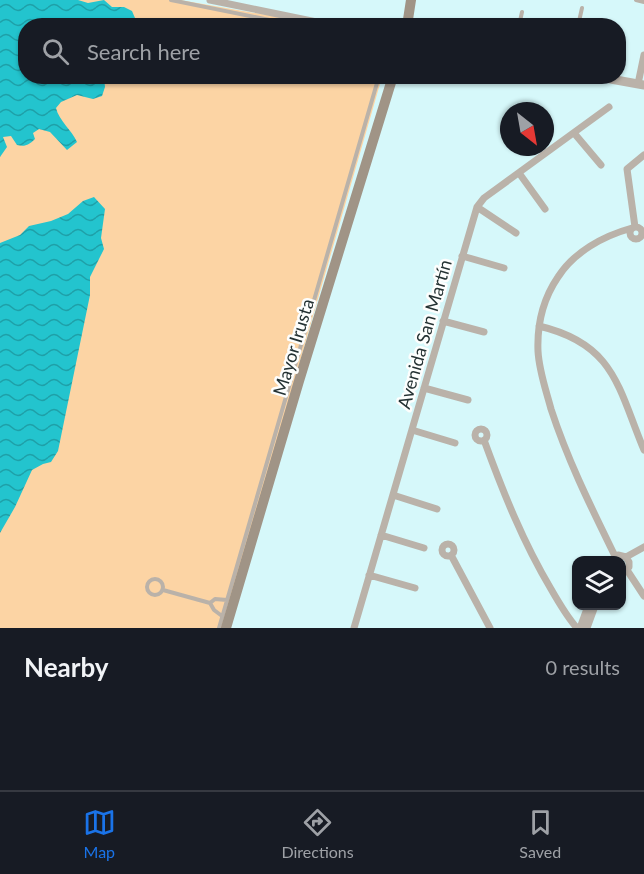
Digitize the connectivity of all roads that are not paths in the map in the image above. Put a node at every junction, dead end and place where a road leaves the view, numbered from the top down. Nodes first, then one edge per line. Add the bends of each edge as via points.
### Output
1 (171, 0) edge
2 (210, 0) edge
3 (411, 0) edge
4 (636, 0) edge
5 (644, 2) edge
6 (582, 8) dead end
7 (522, 12) dead end
8 (260, 18) edge
9 (297, 18) edge
10 (408, 18) edge
11 (521, 18) edge
12 (580, 18) edge
13 (644, 55) edge
14 (626, 82) edge
15 (377, 84) edge
16 (391, 84) edge
17 (641, 85) edge
18 (609, 107) dead end
19 (574, 133) junction
20 (644, 155) edge
21 (601, 165) dead end
22 (519, 173) junction
23 (477, 207) junction
24 (545, 208) dead end
25 (637, 228) edge
26 (516, 233) dead end
27 (609, 237) junction
28 (639, 237) edge
29 (462, 256) junction
30 (504, 268) dead end
31 (443, 321) junction
32 (539, 326) junction
33 (484, 332) dead end
34 (424, 388) junction
35 (468, 400) dead end
36 (412, 430) junction
37 (484, 440) dead end
38 (455, 442) dead end
39 (644, 450) edge
40 (393, 495) junction
41 (436, 509) dead end
42 (381, 535) junction
43 (644, 547) edge
44 (424, 548) dead end
45 (451, 555) dead end
46 (612, 556) edge
47 (626, 557) joint
48 (626, 567) edge
49 (626, 574) edge
50 (369, 576) junction
51 (415, 588) dead end
52 (163, 590) junction
53 (644, 596) edge
54 (227, 600) junction
55 (210, 603) junction
56 (586, 610) edge
57 (594, 610) edge
58 (222, 616) junction
59 (219, 628) edge
60 (226, 628) edge
61 (354, 628) edge
62 (490, 628) edge
63 (579, 628) edge
64 (587, 628) edge

1 - 8 lane
2 - 9 street
3 - 10 main road
4 - 5 lane
6 - 12 lane
7 - 11 lane
13 - 17 street
14 - 17 street
15 - 54 lane
16 - 60 main road, Mayor Irusta
18 - 19 street
19 - 21 street
19 - 22 street
20 - 25 street via 627,169
22 - 23 street
22 - 24 street
23 - 26 street
23 - 29 street, Avenida San Martín
25 - 27 street
25 - 28 street via 630,233
27 - 28 street
27 - 32 street via 584,250 564,267 551,287
29 - 30 street
29 - 31 street, Avenida San Martín
31 - 33 street
31 - 34 street, Avenida San Martín
32 - 39 street via 573,338 601,358 615,377
32 - 46 street via 541,374 558,430
34 - 35 street
34 - 36 street, Avenida San Martín
36 - 38 street
36 - 40 street, Avenida San Martín
37 - 63 street via 539,568 570,620
40 - 41 street
40 - 42 street, Avenida San Martín
42 - 44 street
42 - 50 street, Avenida San Martín
43 - 47 street
45 - 62 street
47 - 48 street
49 - 53 street
50 - 51 street
50 - 61 street, Avenida San Martín
52 - 52 lane via 158,579 147,585 152,594
52 - 55 lane
54 - 55 lane via 215,599
54 - 58 lane
55 - 58 lane
56 - 63 street
57 - 64 street
58 - 59 lane

